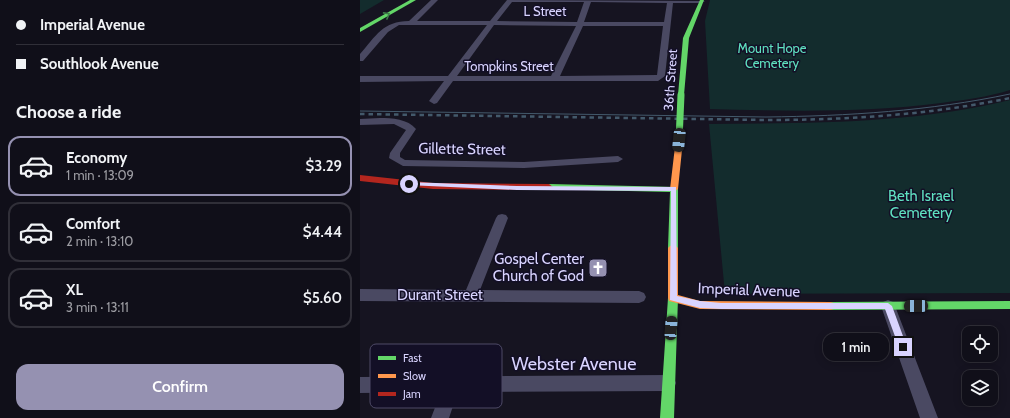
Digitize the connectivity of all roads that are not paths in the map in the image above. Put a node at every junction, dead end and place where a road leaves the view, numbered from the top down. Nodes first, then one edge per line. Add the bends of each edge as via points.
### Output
1 (397, 0) edge
2 (414, 0) edge
3 (435, 0) edge
4 (511, 0) edge
5 (702, 0) edge
6 (588, 1) edge
7 (670, 1) junction
8 (360, 21) edge
9 (398, 23) junction
10 (411, 23) junction
11 (492, 23) junction
12 (580, 24) junction
13 (667, 24) junction
14 (360, 30) edge
15 (360, 59) edge
16 (360, 67) edge
17 (658, 78) joint
18 (360, 79) edge
19 (450, 79) junction
20 (554, 79) junction
21 (434, 101) dead end
22 (360, 122) edge
23 (618, 159) dead end
24 (360, 178) edge
25 (674, 189) junction
26 (502, 218) dead end
27 (360, 295) edge
28 (471, 295) junction
29 (639, 296) dead end
30 (673, 298) junction
31 (1010, 305) edge
32 (888, 306) junction
33 (668, 383) junction
34 (502, 384) edge
35 (360, 385) edge
36 (370, 385) edge
37 (443, 408) edge
38 (440, 418) edge
39 (668, 418) edge
40 (929, 418) edge

1 - 8 main road
14 -> 2 main road
3 - 10 street
4 - 6 street
4 - 11 street
5 - 7 street
5 - 25 main road, 36th Street, bridge via 686,38
6 - 7 street
6 - 12 street
7 - 13 street, 36th Street
9 - 10 street, L Street
9 - 15 street via 385,30
9 - 16 street
10 - 11 street, L Street
11 - 12 street, L Street
11 - 19 street
12 - 13 street, L Street
12 - 20 street
13 - 17 street, 36th Street via 661,76
17 - 20 street, Tompkins Street
18 - 19 street, Tompkins Street
19 - 20 street, Tompkins Street
19 - 21 street
22 - 23 street, Gillette Street via 398,122 411,128 395,153 394,158 403,163 524,165
24 - 25 main road via 433,186
25 - 30 main road
26 - 28 street
27 - 28 street, Durant Street
28 - 29 street, Durant Street
30 - 32 main road, Imperial Avenue via 700,305 721,306
30 - 33 main road
31 - 32 main road, Imperial Avenue
32 - 40 street
33 - 34 street, Webster Avenue
33 - 39 main road
35 - 36 street, Webster Avenue
37 - 38 street

